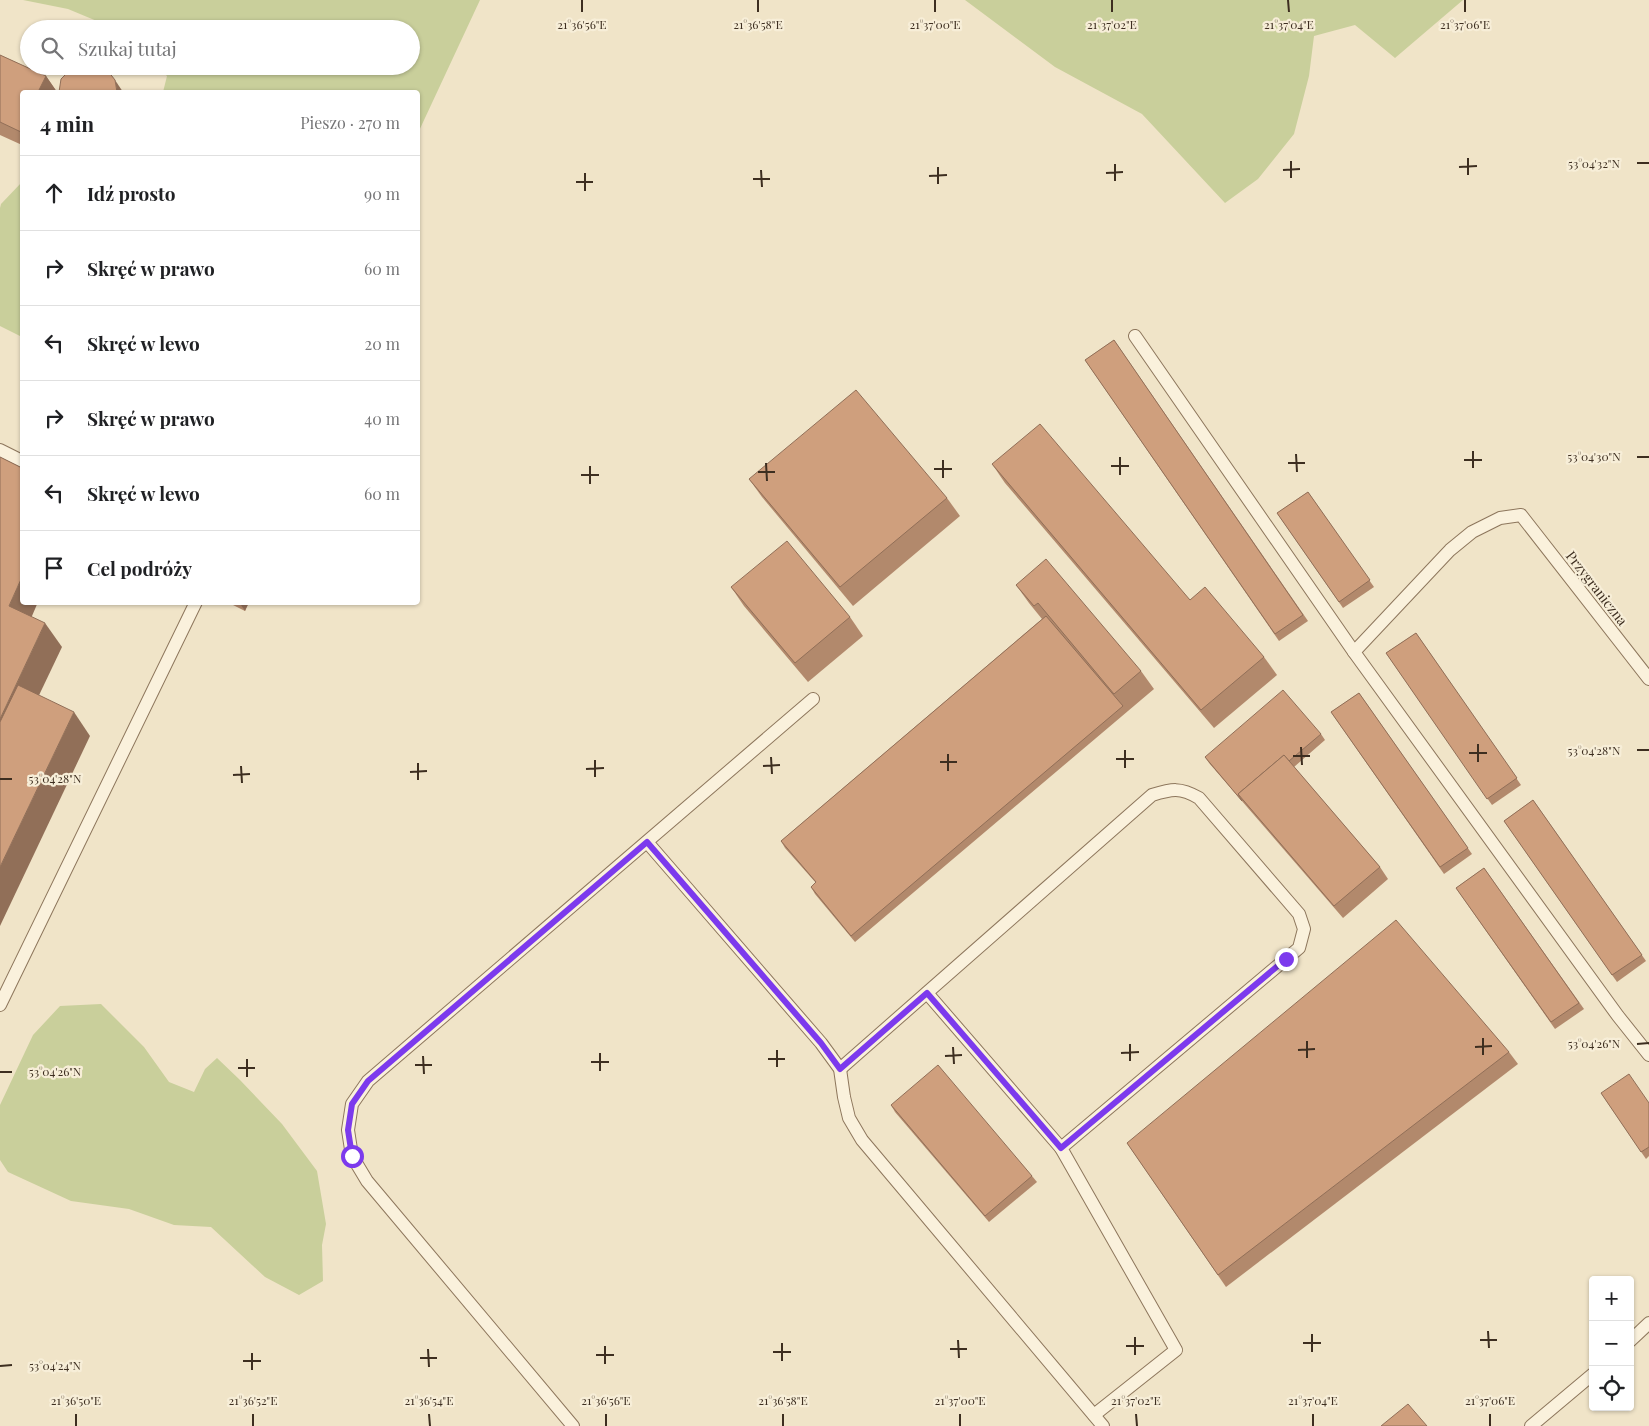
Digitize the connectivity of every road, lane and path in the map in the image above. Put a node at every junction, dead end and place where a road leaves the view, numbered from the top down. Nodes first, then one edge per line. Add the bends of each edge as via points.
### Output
1 (1135, 336) dead end
2 (0, 450) edge
3 (20, 460) edge
4 (195, 605) edge
5 (1354, 652) junction
6 (1649, 679) edge
7 (813, 699) dead end
8 (647, 842) junction
9 (927, 993) junction
10 (0, 1005) edge
11 (1649, 1055) edge
12 (840, 1069) junction
13 (1061, 1148) junction
14 (1649, 1323) edge
15 (1634, 1336) edge
16 (1589, 1377) edge
17 (1094, 1415) junction
18 (573, 1426) edge
19 (1103, 1426) edge
20 (1531, 1426) edge

1 - 5 lane
2 - 3 lane
4 - 10 lane
5 - 6 lane, Przygraniczna via 1450,550 1472,532 1500,518 1521,515
5 - 11 lane
7 - 8 lane
8 - 12 lane
8 - 18 lane via 368,1081 352,1104 348,1130 352,1156 367,1182
9 - 12 lane
9 - 13 lane
9 - 13 lane via 1152,795 1171,789 1186,791 1199,798 1299,914 1304,929 1299,948
12 - 17 lane via 849,1118 862,1140
13 - 17 lane via 1176,1350
14 - 15 lane
16 - 20 lane
17 - 19 lane

